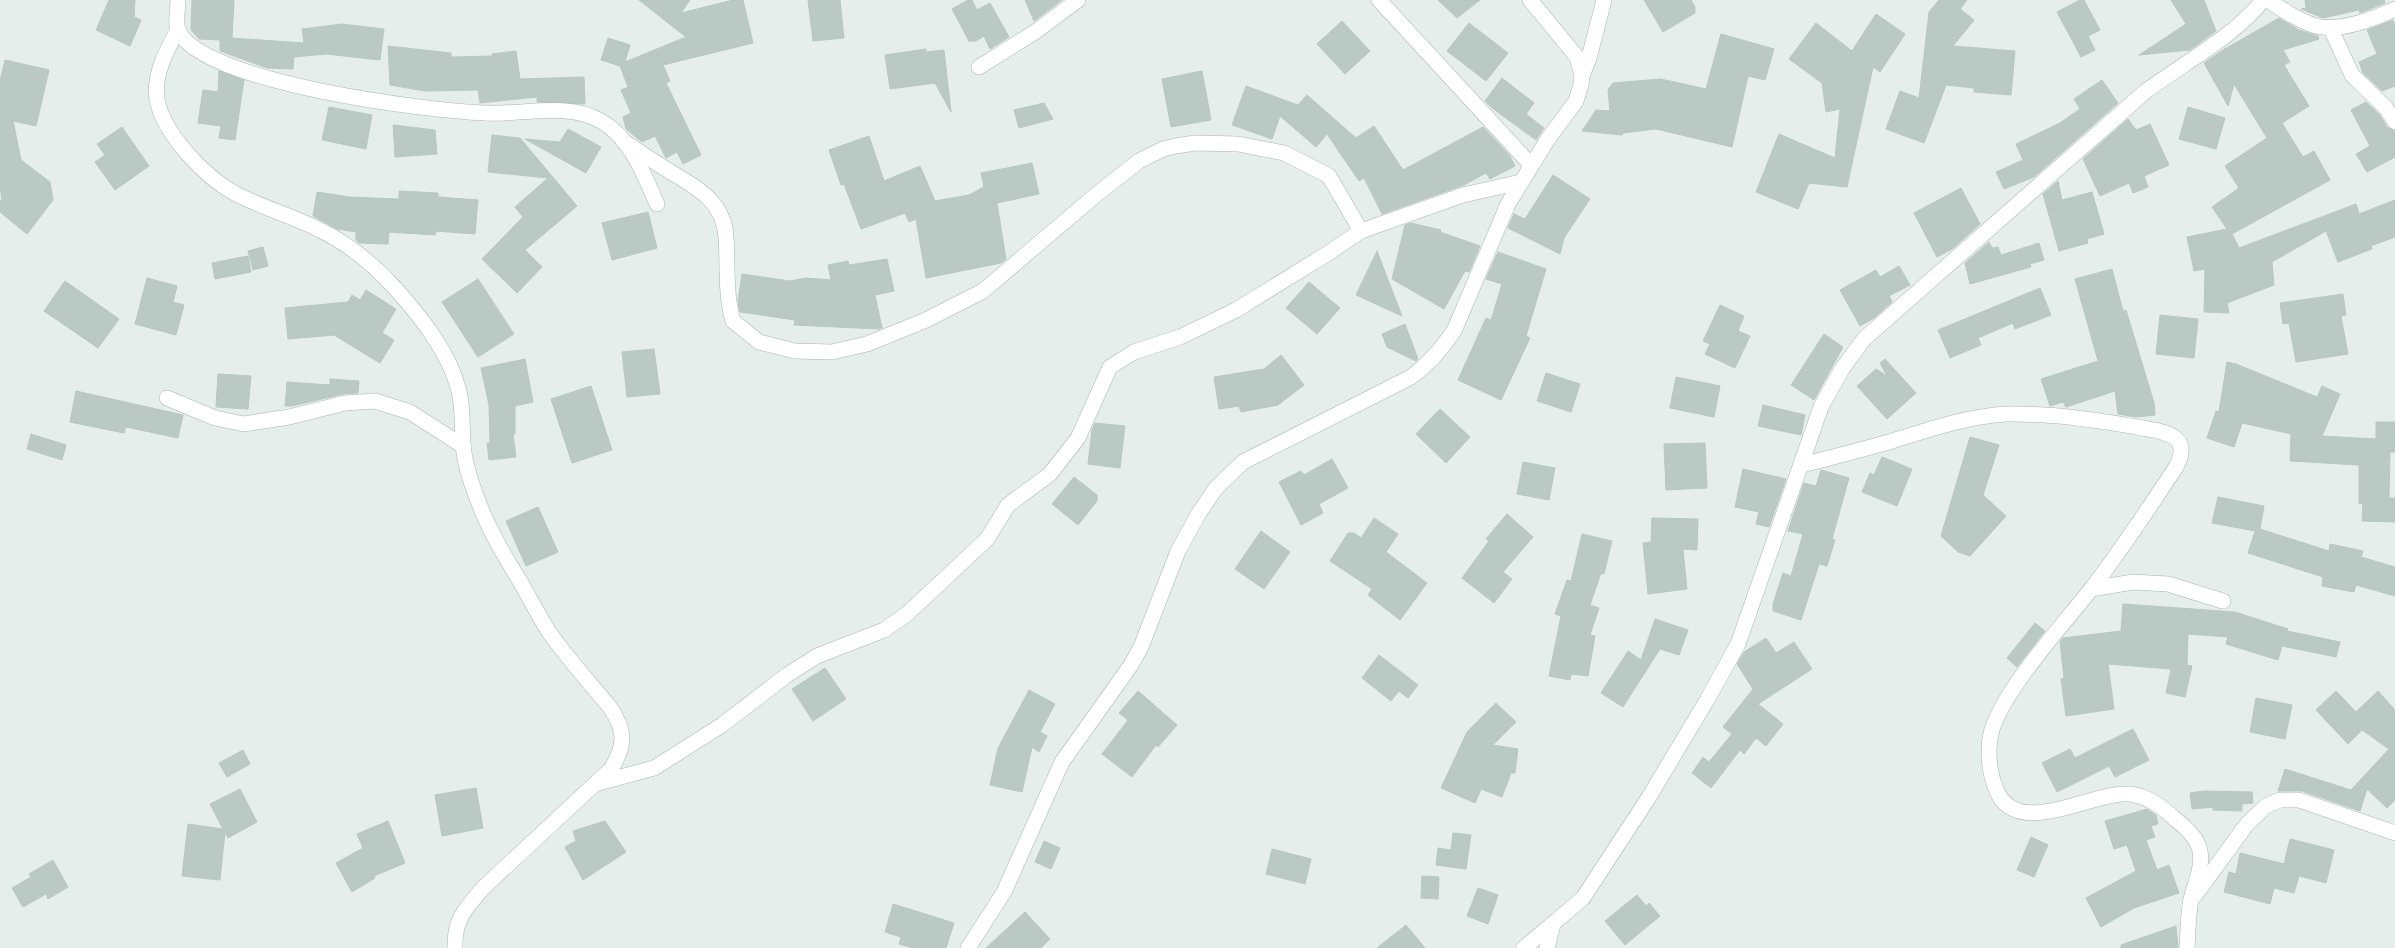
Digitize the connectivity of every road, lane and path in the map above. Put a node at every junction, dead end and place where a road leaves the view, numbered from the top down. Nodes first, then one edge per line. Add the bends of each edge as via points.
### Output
1 (178, 0) edge
2 (1078, 0) edge
3 (1379, 0) edge
4 (1530, 0) edge
5 (1604, 0) edge
6 (2263, 0) edge
7 (2268, 0) edge
8 (2395, 9) edge
9 (2330, 27) junction
10 (178, 29) junction
11 (979, 67) dead end
12 (1582, 76) junction
13 (2395, 122) edge
14 (623, 141) junction
15 (1531, 165) junction
16 (1521, 182) junction
17 (657, 204) dead end
18 (1361, 230) junction
19 (167, 398) dead end
20 (463, 446) junction
21 (1801, 465) junction
22 (2091, 589) junction
23 (2222, 601) dead end
24 (595, 784) junction
25 (2395, 833) edge
26 (2191, 901) junction
27 (1553, 925) junction
28 (455, 948) edge
29 (968, 948) edge
30 (1524, 948) edge
31 (1547, 948) edge
32 (2188, 948) edge

1 - 10 street
2 - 11 street
3 - 15 street
4 - 12 street via 1571,48
5 - 12 street
6 - 21 street via 2227,35 2146,91 1864,339 1842,369 1821,407
7 - 9 street via 2302,21
8 - 9 street via 2354,24
9 - 13 street via 2352,75 2386,108
10 - 14 street via 194,48 210,58 239,70 285,82 436,110 487,114 551,111 588,115 613,129
10 - 20 street via 160,70 157,87 161,114 171,130 186,151 220,185 345,244 396,289 431,334 459,390
12 - 15 street via 1576,101
14 - 17 street via 637,159
14 - 18 street via 696,186 718,207 726,234 727,290 733,321 759,342 795,351 832,352 867,344 983,292 1139,160 1176,146 1238,144 1284,153 1329,176
15 - 16 street
16 - 18 street via 1464,195
16 - 29 street via 1508,204 1454,331 1425,367 1389,390 1243,462 1216,488 1178,551 1141,647 1062,762 1004,892
18 - 24 street via 1236,310 1180,337 1134,352 1110,367 1078,438 1050,474 1008,505 987,538 907,614 884,630 817,656 722,725 654,768
19 - 20 street via 215,418 244,424 346,403 375,401 410,412
20 - 24 street via 476,496 500,550 549,632 616,717 623,742 621,753 611,769
21 - 22 street via 1932,429 2006,414 2094,419 2171,435 2182,446 2181,458 2149,509
21 - 27 street via 1738,644 1649,797 1583,898
22 - 23 street via 2133,582 2168,584
22 - 26 street via 2004,704 1991,732 1988,752 1996,790 2015,811 2028,813 2114,794 2144,797 2182,824 2195,838 2200,862
24 - 28 street via 484,887 454,930
25 - 26 street via 2299,800 2280,800 2266,806 2247,824
26 - 32 street
27 - 30 street
27 - 31 street

